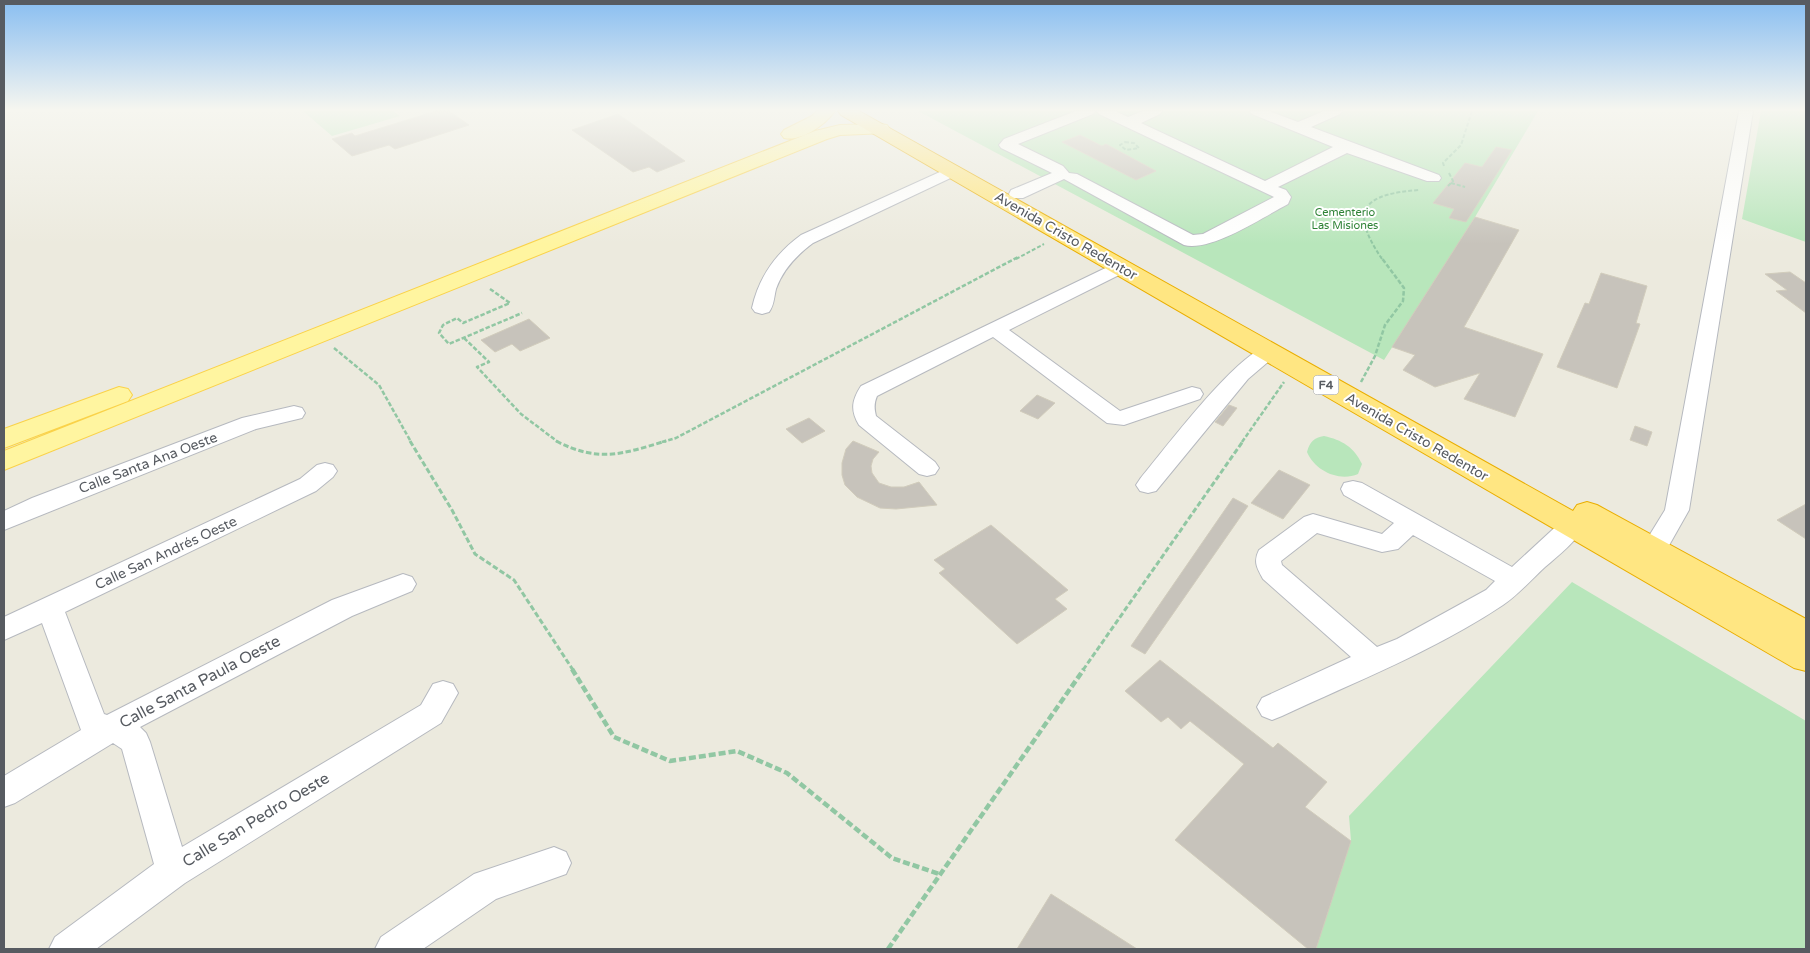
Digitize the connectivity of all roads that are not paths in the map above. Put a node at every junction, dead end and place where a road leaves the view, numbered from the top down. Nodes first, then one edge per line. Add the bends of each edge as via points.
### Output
1 (753, 155) edge
2 (929, 155) edge
3 (943, 155) edge
4 (1027, 155) edge
5 (1199, 155) edge
6 (1330, 155) edge
7 (1364, 155) edge
8 (1738, 155) edge
9 (953, 171) junction
10 (1063, 174) junction
11 (1433, 185) road end
12 (1265, 187) junction
13 (1017, 194) junction
14 (1120, 268) junction
15 (762, 308) dead end
16 (995, 330) junction
17 (313, 331) junction
18 (1268, 352) junction
19 (1192, 394) dead end
20 (294, 412) dead end
21 (4, 439) edge
22 (4, 461) edge
23 (927, 468) dead end
24 (325, 471) dead end
25 (1148, 485) dead end
26 (1353, 489) dead end
27 (4, 520) edge
28 (1411, 522) junction
29 (1572, 526) junction
30 (1654, 549) junction
31 (1514, 580) junction
32 (403, 584) dead end
33 (50, 608) junction
34 (4, 629) edge
35 (1806, 634) edge
36 (1806, 658) edge
37 (1373, 660) junction
38 (443, 694) dead end
39 (1272, 707) dead end
40 (111, 728) junction
41 (4, 793) edge
42 (554, 863) dead end
43 (172, 871) junction
44 (67, 949) edge
45 (393, 949) edge

1 - 17 main road
2 - 9 highway, Avenida Cristo Redentor / F4
3 - 13 highway, Avenida Cristo Redentor / F4
4 - 10 street
5 - 12 street
6 - 12 street
7 - 11 street
8 - 30 street via 1677,510
9 - 14 highway, Avenida Cristo Redentor / F4
9 - 15 street via 795,248 776,269 765,289
10 - 12 street via 1190,241 1207,239 1282,200 1280,194
10 - 13 street
13 - 30 highway, Avenida Cristo Redentor / F4
14 - 16 street
14 - 18 highway, Avenida Cristo Redentor / F4
16 - 19 street via 1114,418 1124,418
16 - 23 street via 869,391 863,401 862,409 867,420
17 - 21 main road
17 - 22 main road
18 - 25 street via 1240,374
18 - 29 highway, Avenida Cristo Redentor / F4
20 - 27 street, Calle Santa Ana Oeste via 250,423
24 - 33 street, Calle San Andrés Oeste via 308,485
26 - 28 street
28 - 31 street
28 - 37 street via 1389,542 1382,543 1313,523 1268,557 1272,572
29 - 31 street
29 - 36 highway, Avenida Cristo Redentor / F4
30 - 35 highway, Avenida Cristo Redentor / F4
31 - 37 street via 1495,597 1457,619 1407,647
32 - 40 street, Calle Santa Paula Oeste via 342,608
33 - 34 street, Calle San Andrés Oeste
33 - 40 street via 93,724
37 - 39 street
38 - 43 street, Calle San Pedro Oeste via 431,714
40 - 41 street, Calle Santa Paula Oeste
40 - 43 street via 127,734 135,742
42 - 45 street via 486,886
43 - 44 street, Calle San Pedro Oeste

